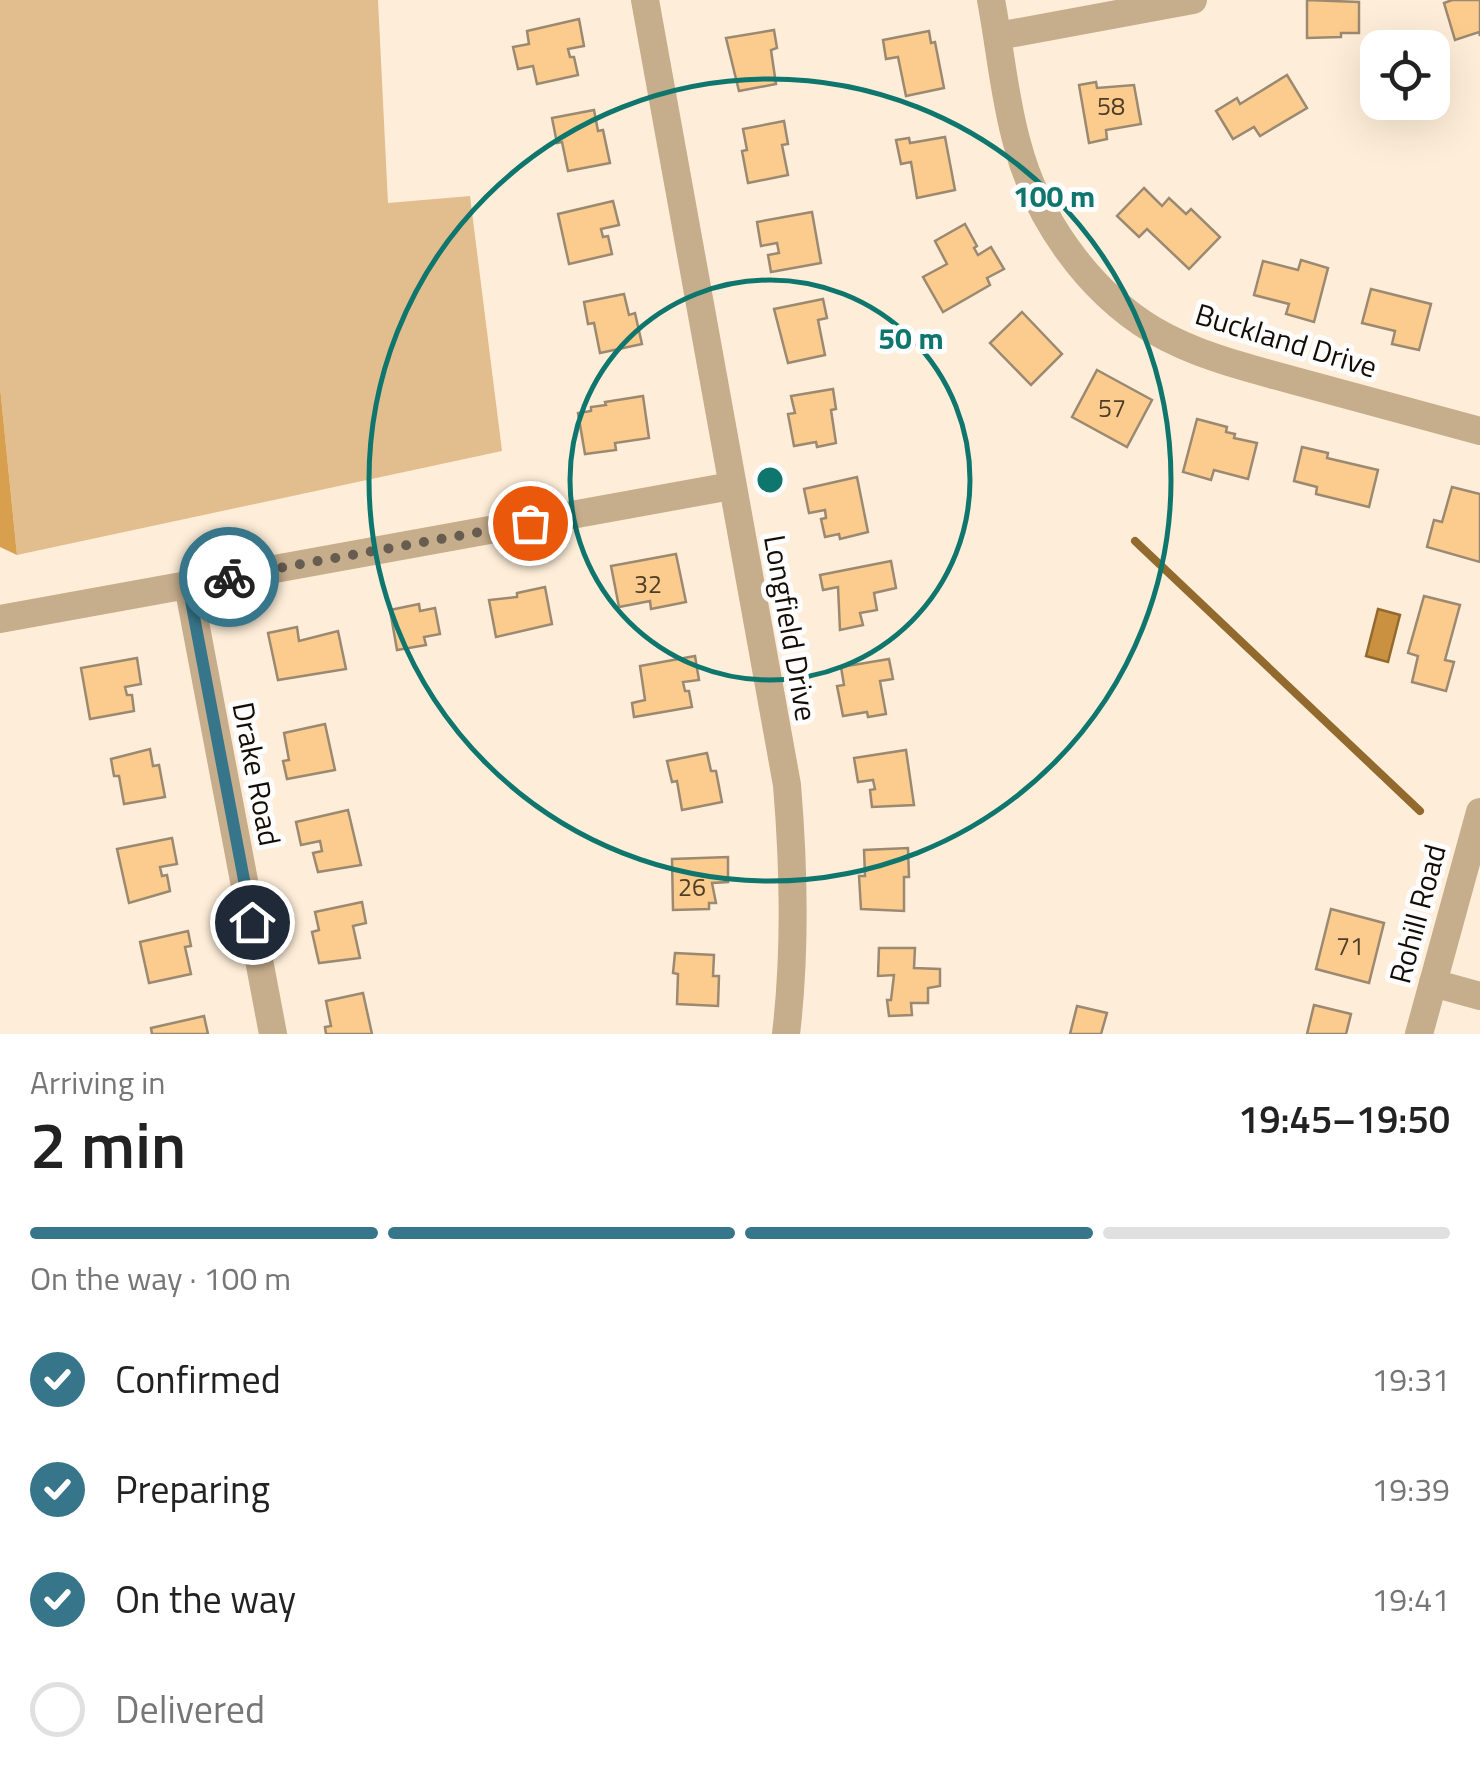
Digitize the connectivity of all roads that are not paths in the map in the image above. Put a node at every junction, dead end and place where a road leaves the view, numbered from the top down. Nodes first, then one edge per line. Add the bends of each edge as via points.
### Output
1 (645, 0) edge
2 (992, 0) edge
3 (1193, 0) edge
4 (998, 36) junction
5 (1480, 431) edge
6 (731, 486) junction
7 (188, 585) junction
8 (0, 619) edge
9 (1480, 812) edge
10 (1434, 983) junction
11 (1480, 996) edge
12 (272, 1034) edge
13 (786, 1034) edge
14 (1420, 1034) edge

1 - 6 street, Longfield Drive
2 - 4 street, Buckland Drive
3 - 4 street
4 - 5 street, Buckland Drive via 1016,143 1034,190 1056,233 1115,301 1198,352
6 - 7 street
6 - 13 street, Longfield Drive via 786,786 794,932
7 - 8 street
7 - 12 street, Drake Road
9 - 10 street, Rohill Road
10 - 11 street
10 - 14 street, Rohill Road

